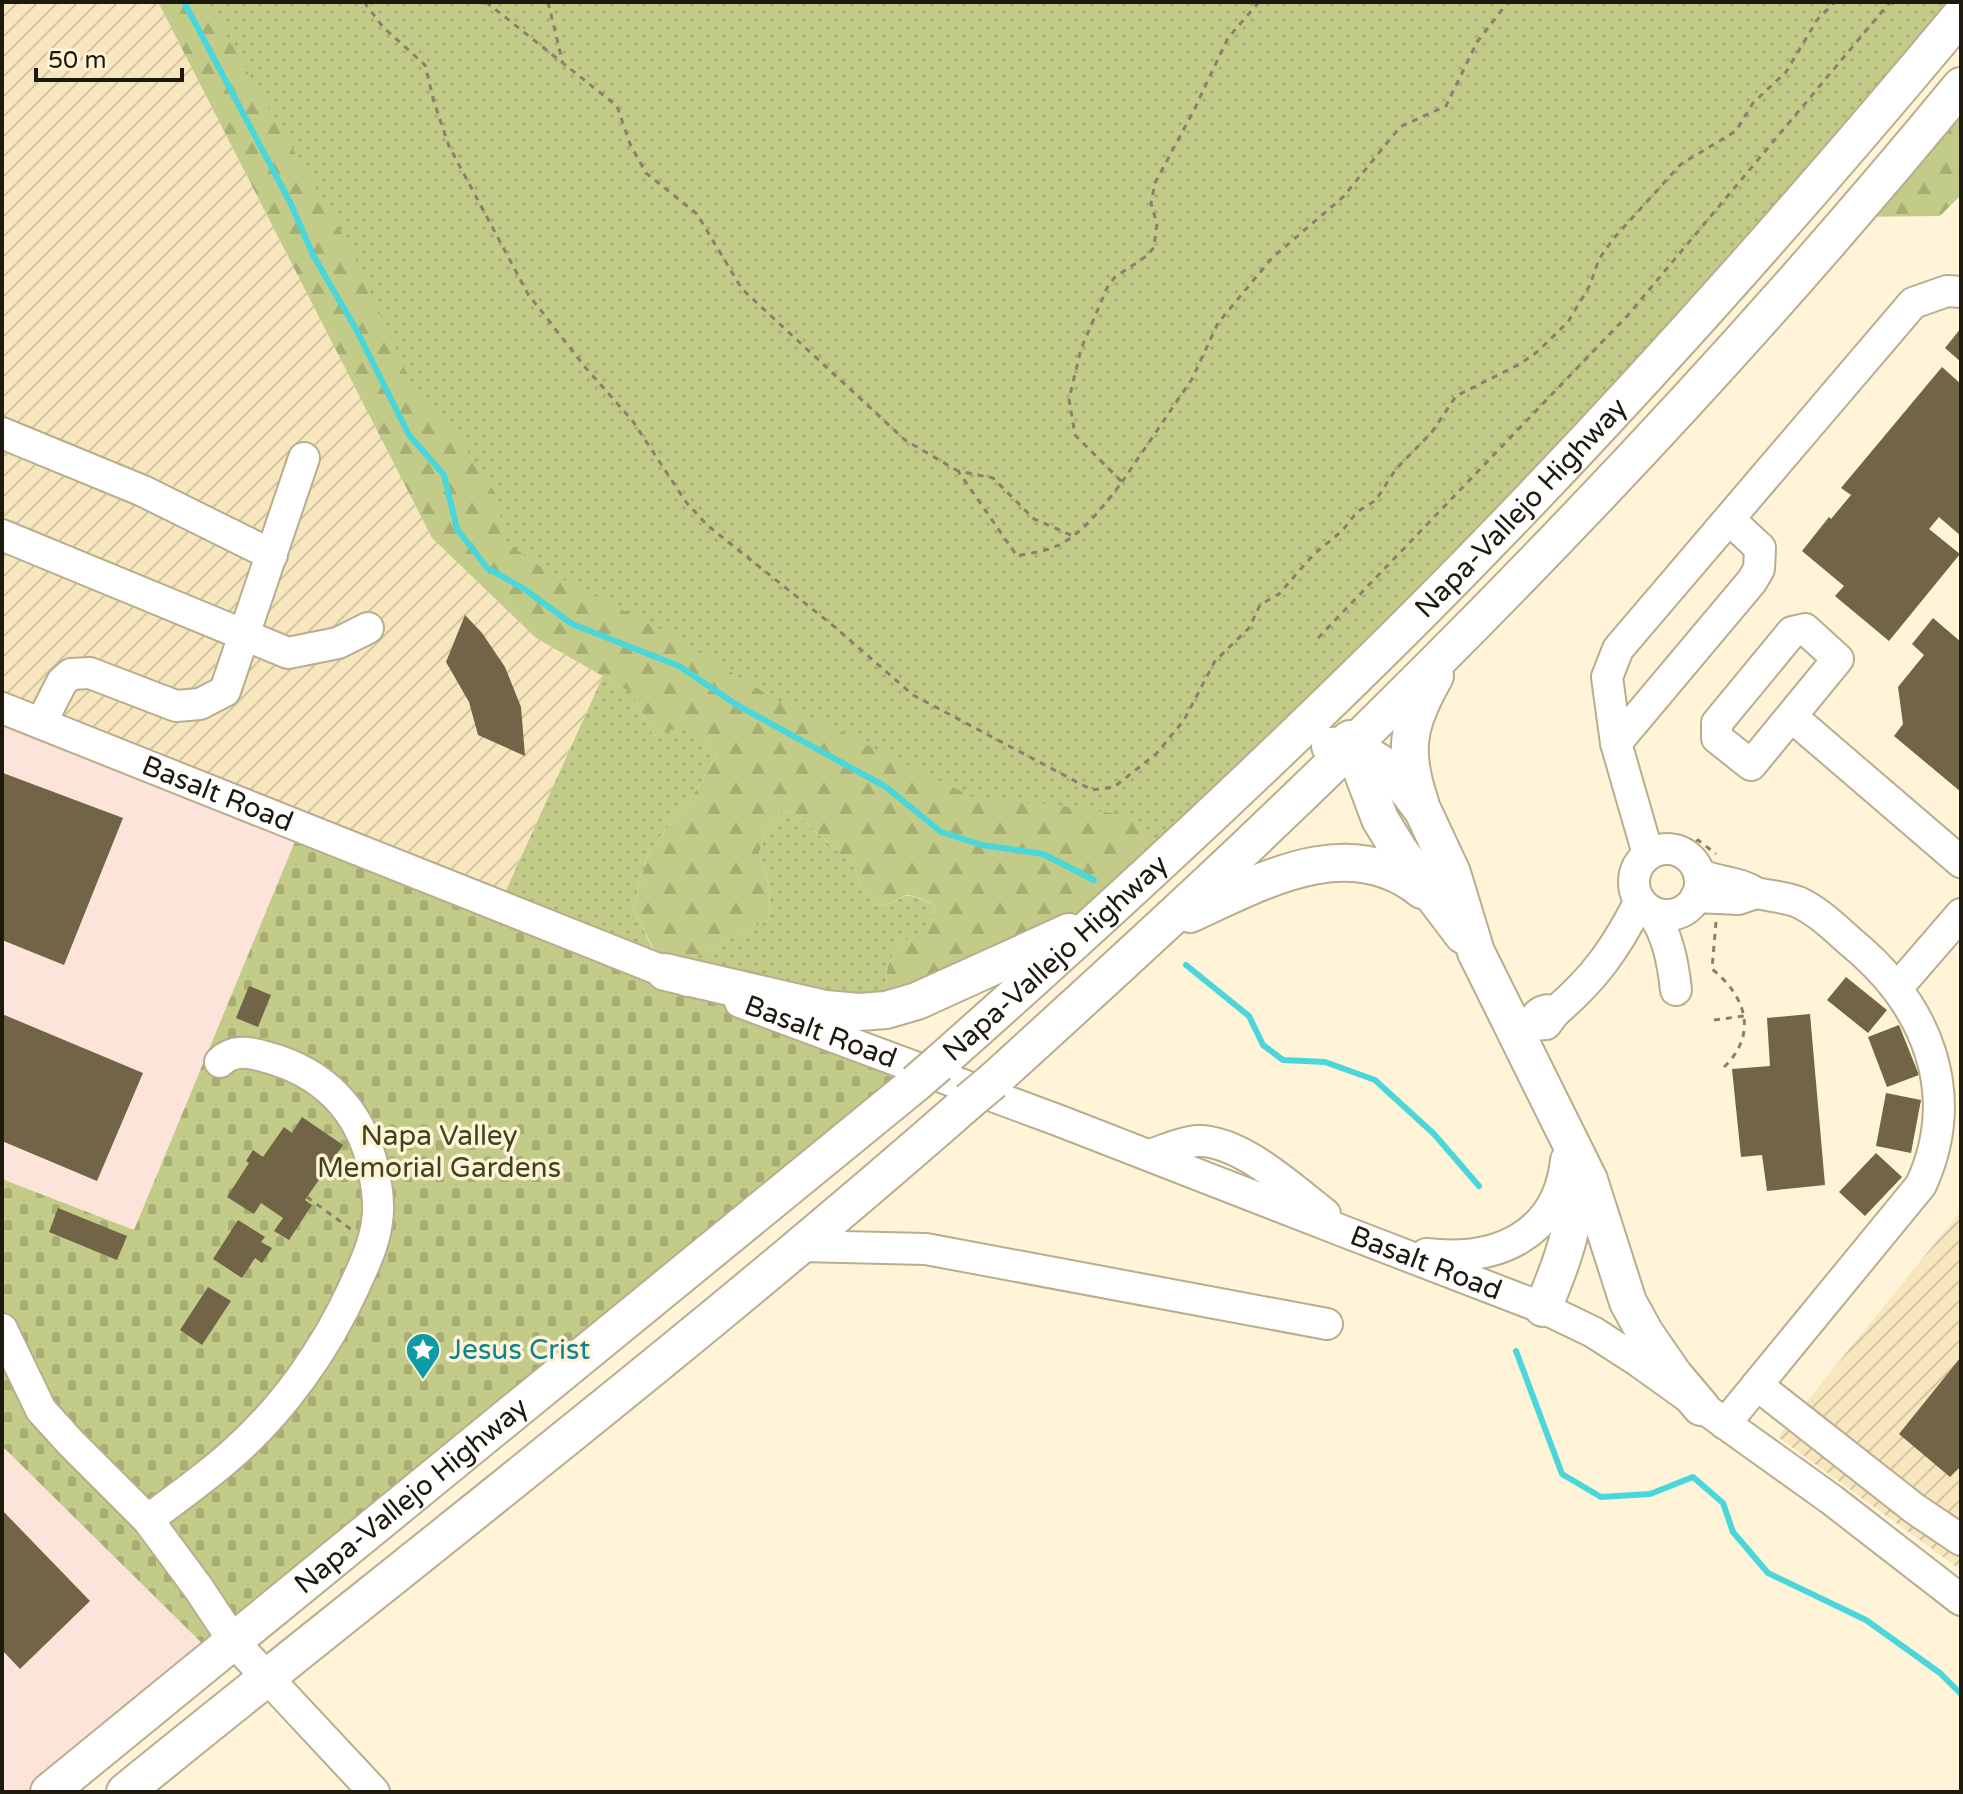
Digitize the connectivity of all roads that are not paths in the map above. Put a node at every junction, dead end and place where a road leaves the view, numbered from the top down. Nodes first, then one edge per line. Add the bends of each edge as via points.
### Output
1 (1961, 15) edge
2 (1961, 86) edge
3 (1961, 292) edge
4 (2, 433) edge
5 (304, 458) dead end
6 (1730, 520) junction
7 (2, 535) edge
8 (272, 555) junction
9 (368, 628) dead end
10 (244, 634) junction
11 (1455, 642) junction
12 (1360, 671) junction
13 (2, 708) edge
14 (1792, 717) dead end
15 (41, 723) junction
16 (1616, 743) junction
17 (1351, 745) junction
18 (1280, 749) junction
19 (1423, 811) junction
20 (1648, 854) junction
21 (1961, 862) edge
22 (1695, 892) junction
23 (1646, 906) junction
24 (1444, 912) junction
25 (1107, 914) junction
26 (1961, 914) edge
27 (1163, 926) junction
28 (1476, 952) junction
29 (1672, 957) junction
30 (665, 972) junction
31 (1898, 987) junction
32 (1676, 990) dead end
33 (1535, 1024) junction
34 (220, 1062) dead end
35 (1562, 1131) junction
36 (1961, 1134) edge
37 (1929, 1172) junction
38 (801, 1246) junction
39 (1395, 1251) junction
40 (1543, 1308) junction
41 (1327, 1324) dead end
42 (2, 1329) edge
43 (1757, 1385) junction
44 (1713, 1415) junction
45 (148, 1520) junction
46 (1961, 1540) edge
47 (1961, 1600) edge
48 (234, 1642) junction
49 (265, 1678) junction
50 (49, 1792) edge
51 (125, 1792) edge
52 (374, 1792) edge

1 - 12 main road, Napa-Vallejo Highway via 1626,398
2 - 11 main road, Napa-Vallejo Highway via 1752,329
3 - 6 street via 1947,291 1913,303
4 - 8 street via 143,491
5 - 8 street
6 - 16 street via 1618,649 1607,677
6 - 16 street via 1760,548 1759,569
7 - 10 street
8 - 10 street
9 - 10 street via 338,643 288,653
10 - 15 street via 225,691 200,704 176,706 90,673 71,674
11 - 17 main road, Napa-Vallejo Highway
11 - 19 main road via 1416,710 1409,736 1408,759
12 - 17 main road via 1351,705
12 - 18 main road, Napa-Vallejo Highway
13 - 15 street, Basalt Road
14 - 21 street
15 - 30 street, Basalt Road
16 - 20 street
17 - 18 main road
17 - 19 main road via 1402,783
17 - 24 main road via 1380,819
17 - 27 main road, Napa-Vallejo Highway
18 - 25 main road, Napa-Vallejo Highway
19 - 28 main road via 1452,873
20 - 22 street via 1678,851 1688,857
20 - 23 street via 1635,871 1635,892
22 - 23 street via 1676,914
22 - 29 street
22 - 31 street via 1738,899 1756,893 1797,902 1866,954
23 - 29 street
23 - 33 street via 1585,987
24 - 27 main road via 1396,873 1342,861 1277,875
24 - 28 main road
25 - 30 main road via 917,1001 886,1010 825,1009
25 - 48 main road, Napa-Vallejo Highway via 927,1074
26 - 31 street
27 - 38 main road, Napa-Vallejo Highway
28 - 33 main road
29 - 32 street
30 - 39 street, Basalt Road
31 - 37 street via 1930,1042 1945,1091 1943,1132
33 - 35 main road via 1549,1096
34 - 45 street via 231,1054 251,1053 286,1062 328,1089 351,1112 369,1147 379,1194 377,1223 368,1258 335,1326 279,1405 231,1455
35 - 39 street via 1563,1185 1553,1206 1520,1239 1468,1256
35 - 40 main road via 1572,1166 1574,1202 1568,1240
35 - 44 main road via 1589,1180 1628,1302 1674,1375
36 - 37 street
37 - 43 street
38 - 41 street via 926,1249
38 - 49 main road, Napa-Vallejo Highway
39 - 40 street, Basalt Road
40 - 44 street, Basalt Road via 1593,1332
42 - 45 street via 41,1410
43 - 44 street
43 - 46 street
44 - 47 street, Basalt Road
45 - 48 street
48 - 49 street
48 - 50 main road, Napa-Vallejo Highway
49 - 51 main road, Napa-Vallejo Highway
49 - 52 street

